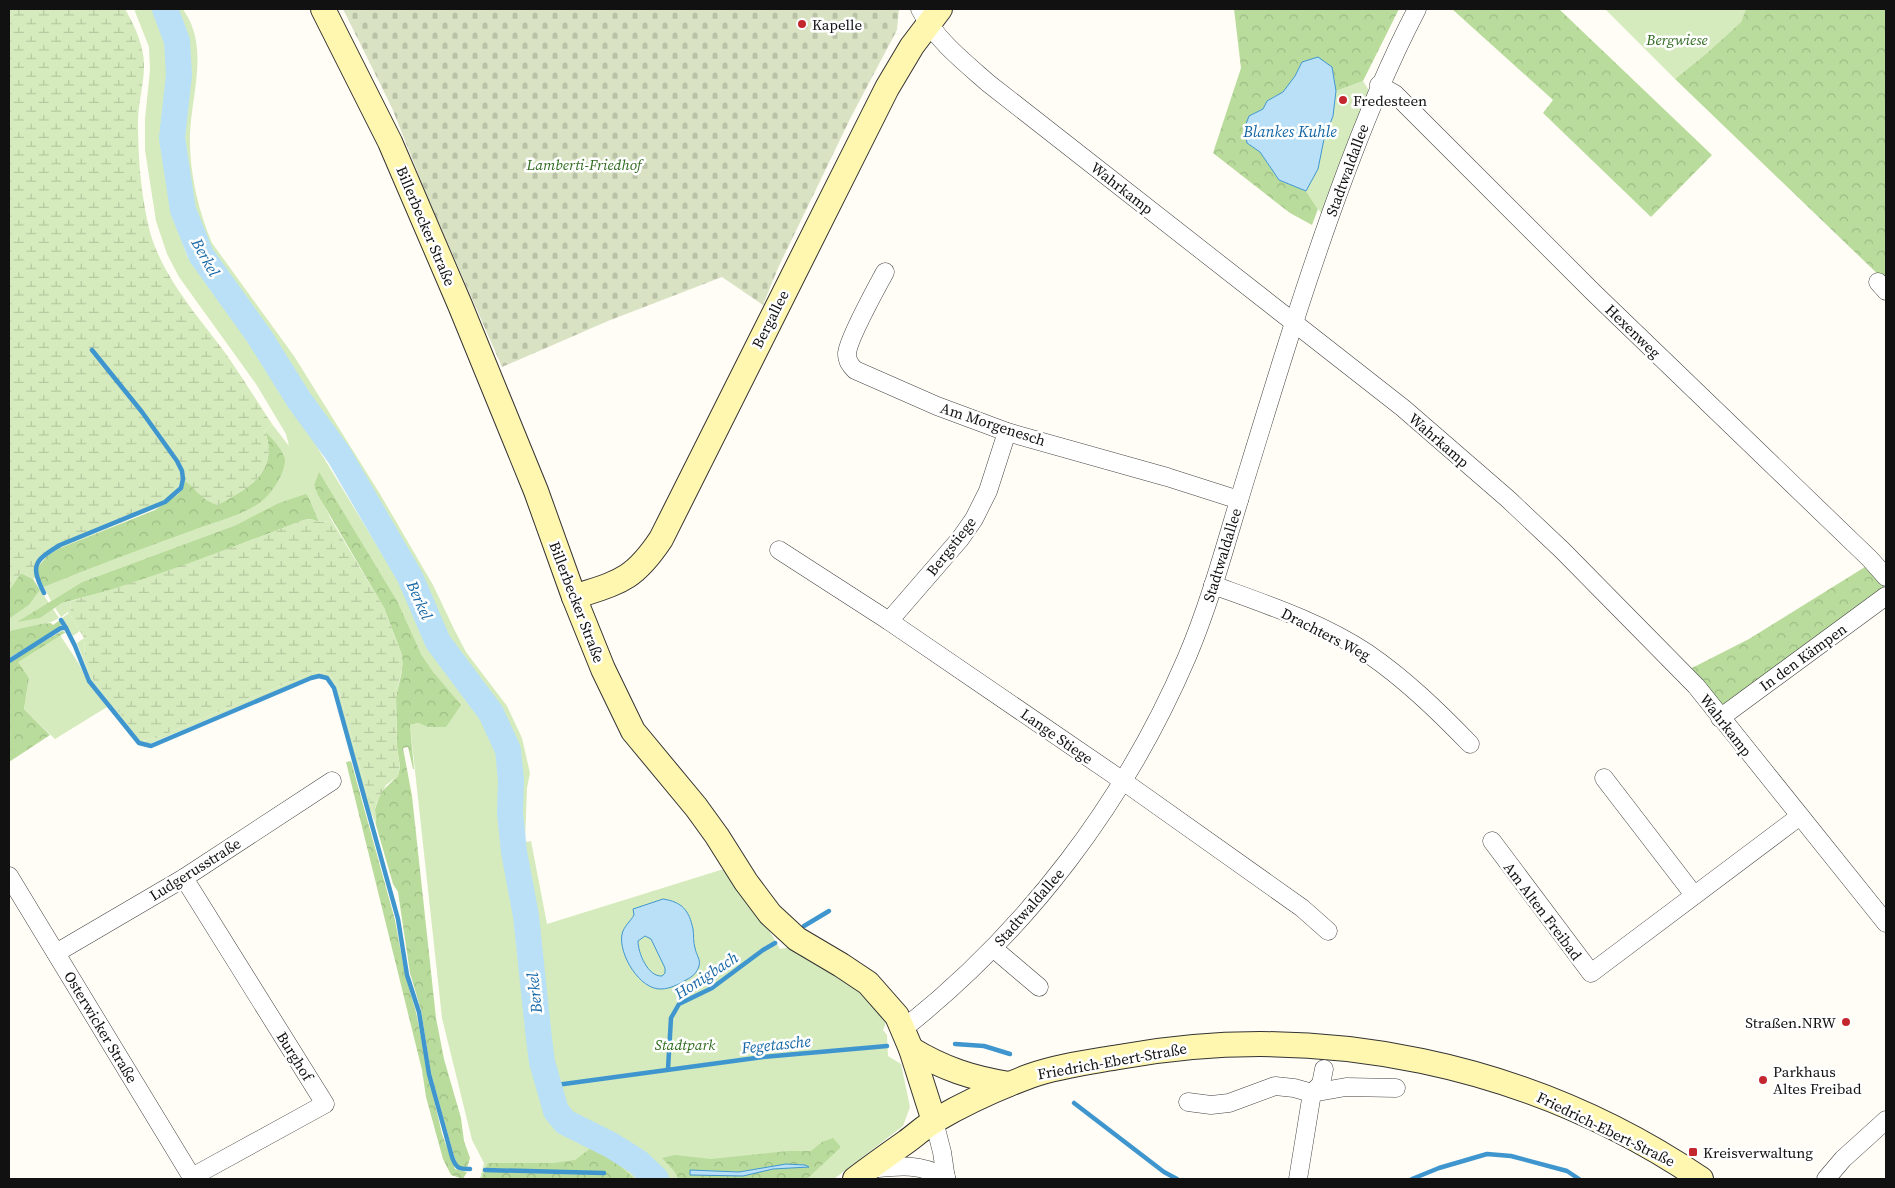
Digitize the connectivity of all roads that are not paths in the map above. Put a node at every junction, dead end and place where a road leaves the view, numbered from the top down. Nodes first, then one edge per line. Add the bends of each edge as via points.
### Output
1 (323, 9) edge
2 (1417, 9) edge
3 (929, 14) edge
4 (1379, 85) junction
5 (885, 272) dead end
6 (1294, 321) junction
7 (1006, 432) junction
8 (1239, 500) junction
9 (778, 550) dead end
10 (1886, 577) edge
11 (1213, 585) junction
12 (1886, 596) edge
13 (574, 597) junction
14 (889, 620) junction
15 (1720, 718) junction
16 (1470, 744) dead end
17 (1604, 778) dead end
18 (332, 781) dead end
19 (1123, 781) junction
20 (1800, 816) junction
21 (1492, 841) dead end
22 (9, 876) edge
23 (184, 878) junction
24 (1694, 896) junction
25 (1886, 923) edge
26 (1328, 931) dead end
27 (993, 948) junction
28 (56, 953) junction
29 (1039, 987) dead end
30 (907, 1039) junction
31 (1324, 1069) dead end
32 (1009, 1084) junction
33 (1396, 1088) dead end
34 (1312, 1093) junction
35 (1188, 1102) dead end
36 (1886, 1120) edge
37 (934, 1121) junction
38 (862, 1174) edge
39 (193, 1178) edge
40 (946, 1178) edge
41 (1298, 1179) edge
42 (1701, 1179) edge
43 (1826, 1179) edge

1 - 13 street, Billerbecker Straße via 390,142 460,305 536,491
2 - 4 street, Stadtwaldallee
3 - 6 street, Wahrkamp via 946,46 988,83
3 - 13 street, Bergallee via 869,123 661,539 630,576
4 - 6 street, Stadtwaldallee
4 - 10 street, Hexenweg via 1395,94
5 - 7 street, Am Morgenesch via 853,336 847,352 848,362 855,370 879,382
6 - 8 street, Stadtwaldallee
6 - 15 street, Wahrkamp via 1403,408 1508,499 1696,686
7 - 8 street, Am Morgenesch
7 - 14 street, Bergstiege via 988,491 974,519
8 - 11 street, Stadtwaldallee
9 - 14 street, Lange Stiege
11 - 16 street, Drachters Weg via 1276,608 1366,653 1431,703
11 - 19 street, Stadtwaldallee via 1187,656
12 - 15 street, In den Kämpen
13 - 30 street, Billerbecker Straße via 602,668 633,731 696,807 770,914 797,939 868,983 891,1008
14 - 19 street, Lange Stiege
15 - 20 street, Wahrkamp
17 - 24 street
18 - 23 street, Ludgerusstraße
19 - 26 street, Lange Stiege via 1302,908
19 - 27 street, Stadtwaldallee via 1059,873
20 - 24 street, Am Alten Freibad
20 - 25 street, Wahrkamp
21 - 24 street, Am Alten Freibad via 1591,973
22 - 28 street, Osterwicker Straße
23 - 28 street, Ludgerusstraße
23 - 39 street, Burghof via 325,1104
27 - 29 street
27 - 30 street, Stadtwaldallee via 938,1002
28 - 39 street, Osterwicker Straße
30 - 32 street via 934,1063 957,1073
30 - 37 street, Billerbecker Straße
31 - 34 street via 1321,1084
32 - 37 street, Friedrich-Ebert-Straße
32 - 42 street, Friedrich-Ebert-Straße via 1085,1064 1188,1047 1273,1043 1350,1048 1454,1067 1526,1090 1579,1112 1652,1149
33 - 34 street via 1346,1087
34 - 35 street via 1274,1086 1229,1103
34 - 41 street
36 - 43 street
37 - 38 street, Friedrich-Ebert-Straße
37 - 40 street
38 - 40 street via 918,1166

